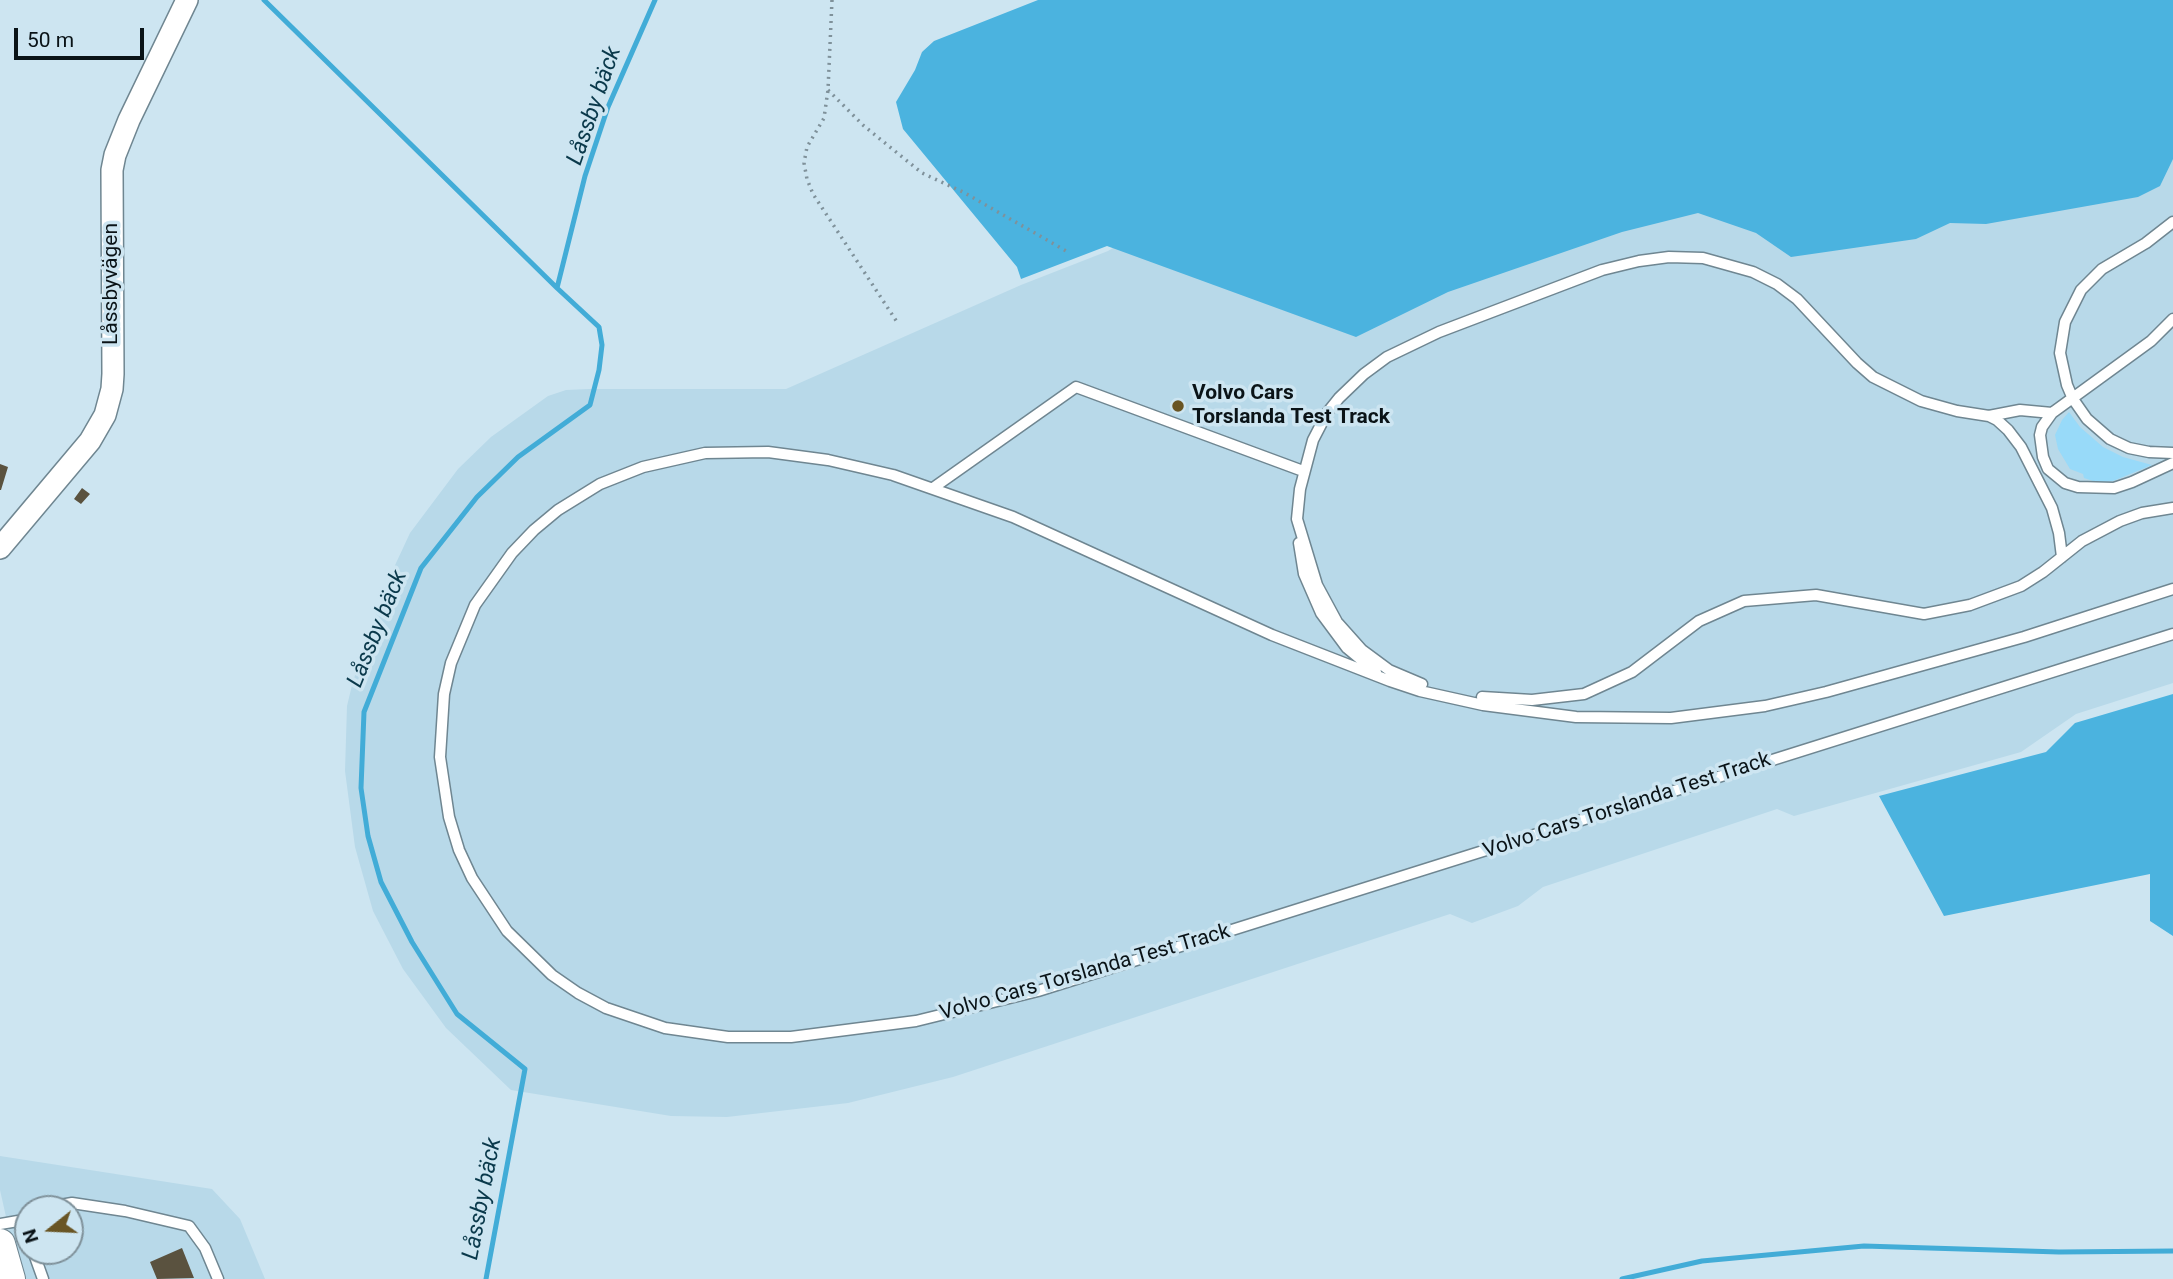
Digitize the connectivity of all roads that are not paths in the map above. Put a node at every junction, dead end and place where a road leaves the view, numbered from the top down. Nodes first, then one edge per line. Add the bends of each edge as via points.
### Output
1 (187, 0) edge
2 (2173, 222) edge
3 (2173, 319) edge
4 (2073, 399) junction
5 (2052, 413) junction
6 (1989, 416) junction
7 (2173, 453) edge
8 (2173, 464) edge
9 (1303, 471) junction
10 (933, 488) junction
11 (2173, 508) edge
12 (1297, 519) junction
13 (0, 548) edge
14 (2062, 557) junction
15 (2173, 589) edge
16 (2173, 634) edge
17 (1390, 681) junction
18 (84, 1205) edge
19 (0, 1224) edge
20 (9, 1233) edge
21 (10, 1279) edge
22 (218, 1279) edge

1 - 13 street, Låssbyvägen via 129,120 112,170 113,374 105,415 90,441
2 - 4 lane via 2102,269 2076,298 2065,322 2060,353
3 - 4 lane
4 - 5 lane
4 - 7 lane via 2110,439 2129,448
5 - 6 lane via 2020,410
5 - 8 lane via 2042,426 2041,446 2048,469 2065,483 2114,488
6 - 9 lane, Volvo Cars Torslanda Test Track via 1920,401 1873,377 1797,299 1753,272 1703,258 1656,258 1602,270 1387,357 1327,413
6 - 14 lane via 2021,447 2052,508
9 - 10 lane via 1076,387
9 - 12 lane, Volvo Cars Torslanda Test Track
10 - 16 lane, Volvo Cars Torslanda Test Track via 851,465 768,452 705,453 671,459 615,478 571,501 534,530 491,579 461,633 449,671 441,724 443,788 459,850 472,878 507,931 552,975 587,998 635,1019 717,1036 822,1034 947,1014 1099,973
10 - 17 lane, Volvo Cars Torslanda Test Track via 1013,517 1282,639
11 - 14 lane, Volvo Cars Torslanda Test Track via 2120,522
12 - 14 lane, Volvo Cars Torslanda Test Track via 1324,599 1362,650 1421,684 1508,700 1560,698 1610,684 1699,621 1744,601 1815,595 1924,614 1970,606 2021,586
12 - 17 lane, Volvo Cars Torslanda Test Track via 1304,574 1321,613 1353,654
15 - 17 lane, Volvo Cars Torslanda Test Track via 2024,637 1826,692 1702,715 1576,717 1483,705
18 - 22 lane via 189,1226
19 - 20 lane
20 - 21 street

